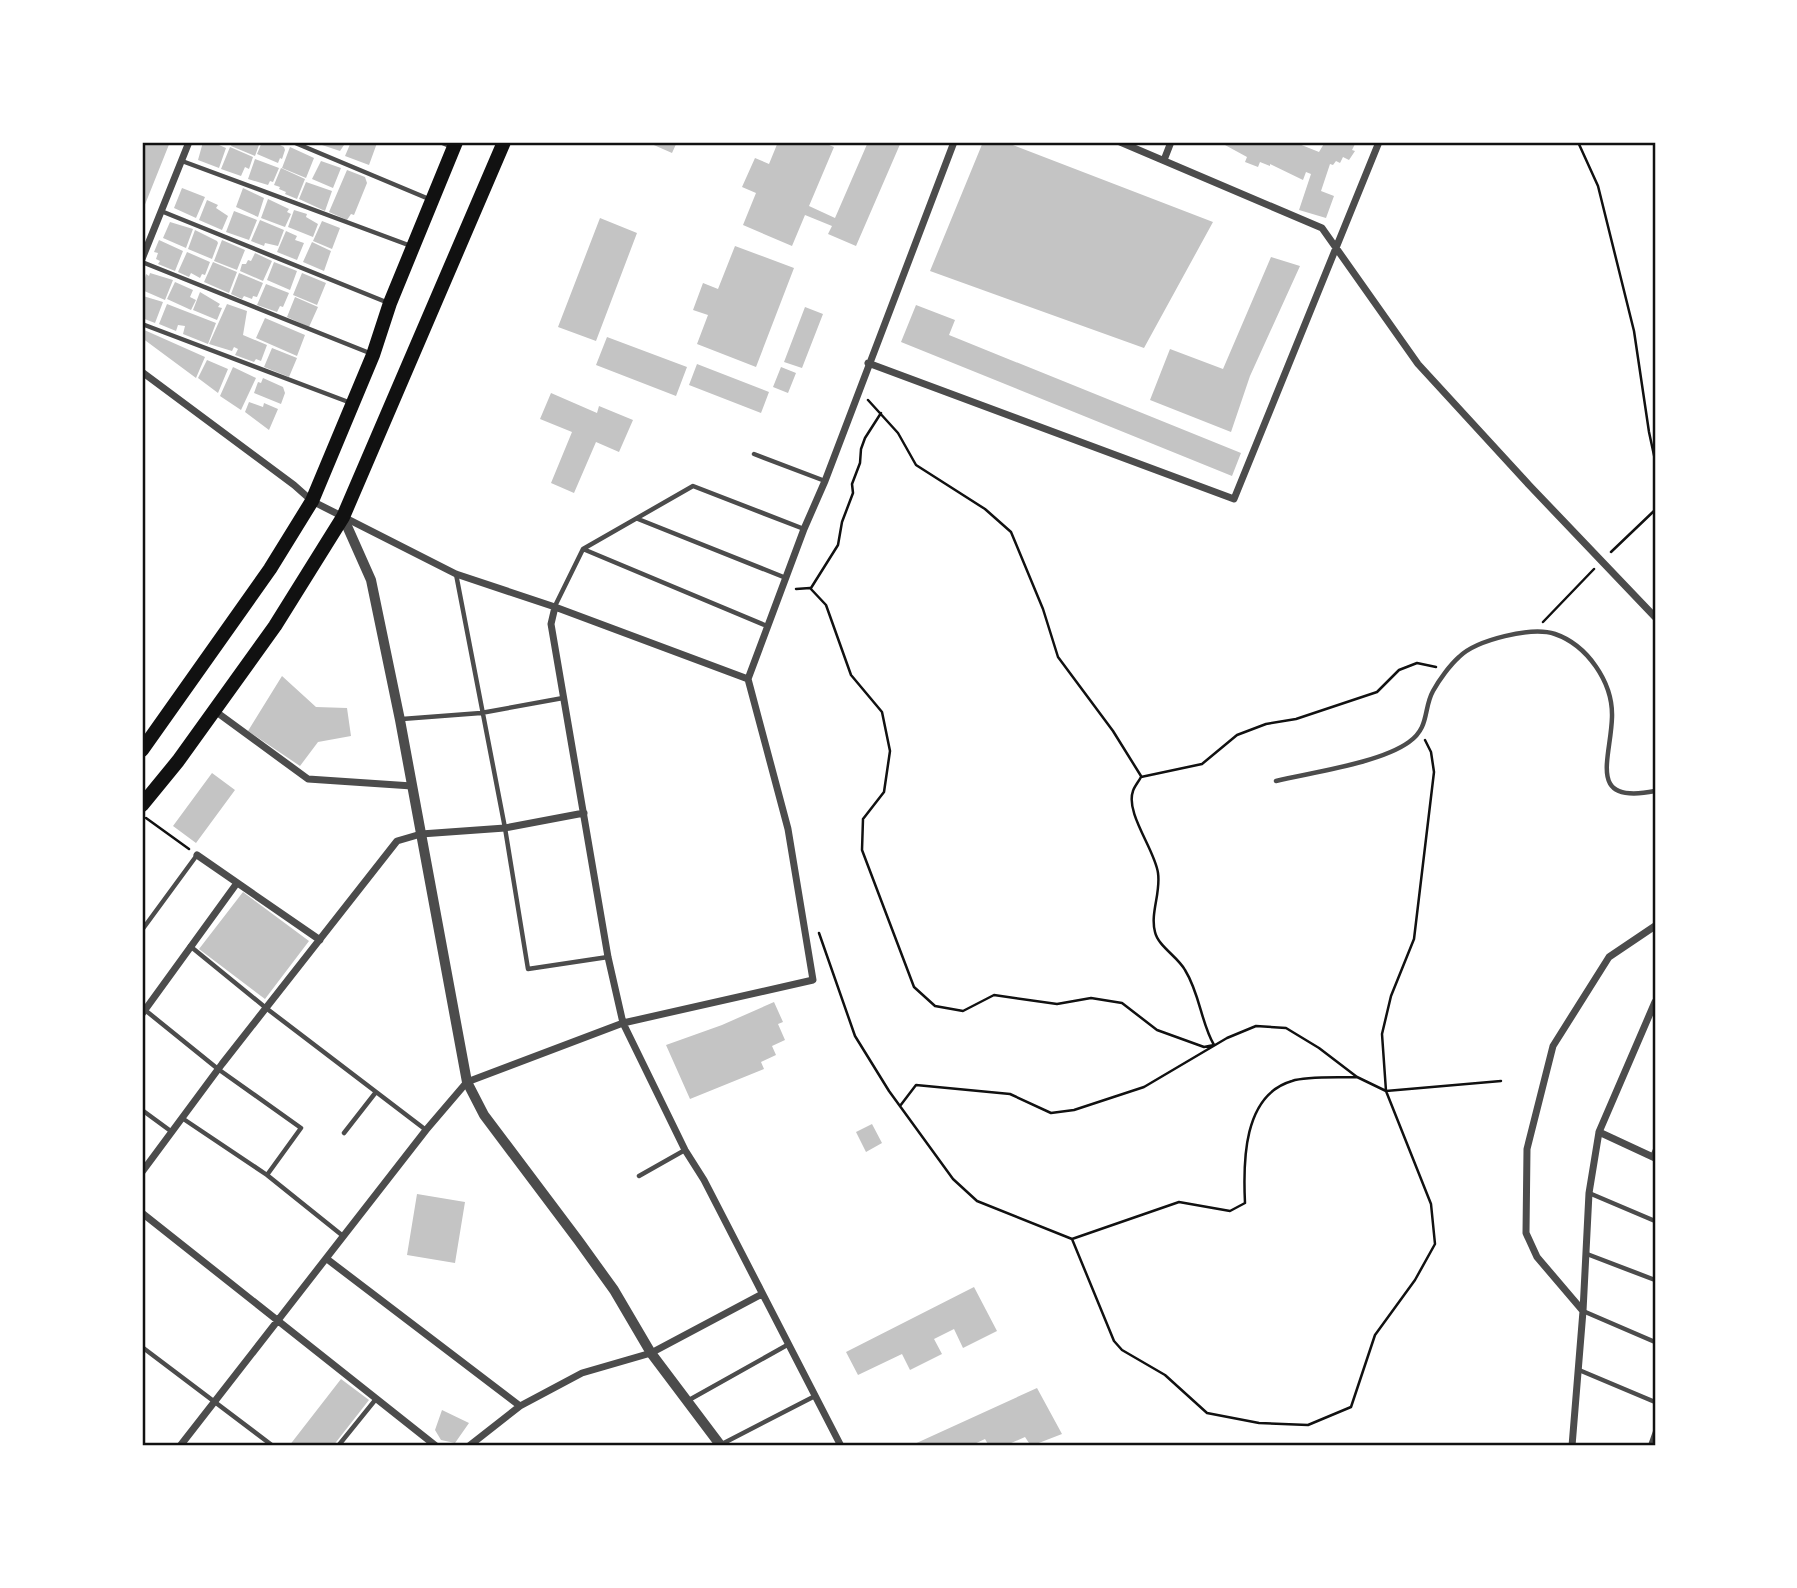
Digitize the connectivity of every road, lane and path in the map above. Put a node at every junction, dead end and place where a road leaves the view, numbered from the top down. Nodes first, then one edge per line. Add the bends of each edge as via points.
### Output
1 (189, 142) edge
2 (293, 142) edge
3 (504, 142) edge
4 (954, 142) edge
5 (1121, 142) edge
6 (1171, 142) edge
7 (1379, 142) edge
8 (1578, 142) edge
9 (450, 144) edge
10 (1164, 160) junction
11 (182, 162) junction
12 (433, 201) junction
13 (161, 211) junction
14 (414, 246) junction
15 (1335, 246) junction
16 (142, 260) edge
17 (390, 303) junction
18 (142, 324) edge
19 (373, 355) junction
20 (868, 363) junction
21 (142, 372) edge
22 (868, 400) dead end
23 (351, 403) junction
24 (881, 413) junction
25 (754, 454) dead end
26 (1655, 460) edge
27 (825, 481) junction
28 (312, 501) junction
29 (1655, 510) edge
30 (342, 517) junction
31 (637, 518) junction
32 (1643, 521) dead end
33 (804, 529) junction
34 (583, 549) junction
35 (456, 574) junction
36 (786, 578) junction
37 (810, 588) junction
38 (782, 589) junction
39 (555, 607) junction
40 (1655, 617) edge
41 (767, 626) junction
42 (1447, 673) junction
43 (748, 679) junction
44 (564, 697) junction
45 (214, 710) junction
46 (481, 713) junction
47 (400, 720) junction
48 (1418, 735) junction
49 (142, 750) edge
50 (1141, 777) junction
51 (1276, 781) dead end
52 (412, 786) junction
53 (1655, 791) edge
54 (142, 805) edge
55 (584, 813) junction
56 (142, 815) edge
57 (505, 828) junction
58 (422, 834) junction
59 (197, 855) junction
60 (237, 883) junction
61 (816, 926) dead end
62 (1655, 926) edge
63 (142, 930) edge
64 (320, 940) junction
65 (190, 946) junction
66 (608, 957) junction
67 (1655, 1002) edge
68 (266, 1008) junction
69 (143, 1012) edge
70 (623, 1023) junction
71 (1214, 1045) junction
72 (218, 1069) junction
73 (1357, 1077) junction
74 (1501, 1081) dead end
75 (467, 1083) junction
76 (1387, 1091) junction
77 (376, 1092) junction
78 (900, 1106) junction
79 (142, 1110) edge
80 (182, 1118) junction
81 (426, 1130) junction
82 (1599, 1132) junction
83 (172, 1133) junction
84 (344, 1133) dead end
85 (685, 1150) junction
86 (1654, 1155) edge
87 (142, 1172) edge
88 (267, 1175) junction
89 (639, 1176) dead end
90 (1589, 1193) junction
91 (142, 1213) edge
92 (1655, 1221) edge
93 (343, 1236) junction
94 (1072, 1239) junction
95 (1587, 1254) junction
96 (327, 1259) junction
97 (1655, 1280) edge
98 (762, 1294) junction
99 (1583, 1311) junction
100 (278, 1321) junction
101 (1655, 1342) edge
102 (790, 1344) junction
103 (142, 1347) edge
104 (651, 1353) junction
105 (1579, 1370) junction
106 (816, 1395) junction
107 (376, 1399) junction
108 (688, 1401) junction
109 (215, 1402) junction
110 (1655, 1402) edge
111 (520, 1406) junction
112 (1655, 1432) edge
113 (180, 1446) edge
114 (273, 1446) edge
115 (338, 1446) edge
116 (436, 1446) edge
117 (469, 1446) edge
118 (720, 1446) edge
119 (841, 1446) edge
120 (1572, 1446) edge
121 (1650, 1446) edge

1 - 11 street
2 - 12 lane
3 - 30 main road
4 - 20 street
5 - 10 street
6 - 10 street
7 - 15 street
8 - 26 path via 1598,186 1634,331
9 - 12 main road
10 - 15 street via 1322,228
11 - 13 street
11 - 14 lane
12 - 14 main road
13 - 16 street
13 - 17 lane
14 - 17 main road
15 - 20 street via 1234,499
15 - 40 street via 1418,364
16 - 19 lane
17 - 19 main road
18 - 23 lane
19 - 23 main road
20 - 27 street
21 - 28 street
22 - 24 path
23 - 28 main road
24 - 37 path via 861,449 838,545
24 - 50 path via 916,465 985,509 1011,532 1058,657
25 - 27 lane
27 - 33 street
28 - 30 street
28 - 49 main road via 270,569
29 - 32 path
30 - 35 street
30 - 45 main road via 275,626
30 - 47 street via 371,580
31 - 33 lane via 693,486
31 - 34 lane
31 - 36 lane
33 - 36 street
34 - 39 lane
34 - 41 lane
35 - 39 street
35 - 46 lane
36 - 38 street
37 - 38 path
37 - 71 path via 826,605 851,675 882,712 890,751 884,792 863,819 862,850 914,987 935,1006 963,1011 994,995 1058,1004 1091,998 1122,1003 1157,1030 1204,1047
38 - 41 street
39 - 43 street
39 - 44 street via 551,624
41 - 43 street
42 - 48 lane via 1432,692
42 - 50 path via 1417,663 1399,670 1377,692 1237,735 1202,764
42 - 53 lane via 1475,646 1498,638 1553,633 1577,645 1608,689 1613,715 1608,779 1618,792
43 - 70 street via 788,829 813,981
44 - 46 lane
44 - 55 street
45 - 52 street via 309,779
45 - 54 main road
46 - 47 lane
46 - 57 lane
47 - 52 street
48 - 51 lane via 1385,755
48 - 76 path via 1431,752 1434,772 1414,939 1391,996 1382,1034
50 - 71 path via 1132,792 1134,812 1158,872 1155,935 1185,969
52 - 58 street
55 - 57 street
55 - 66 street
56 - 59 path
57 - 58 street
57 - 66 lane via 528,969
58 - 64 street via 397,841
58 - 75 street
59 - 60 street
59 - 63 lane
60 - 64 street
60 - 65 street
61 - 78 path via 855,1036
62 - 99 street via 1609,957 1553,1046 1527,1149 1526,1233 1537,1257
64 - 68 street
65 - 68 lane
65 - 69 street
66 - 70 street
67 - 82 street
68 - 72 street
68 - 77 lane
69 - 72 lane
70 - 75 street
70 - 85 street
71 - 73 path via 1256,1026 1286,1028
71 - 78 path via 1143,1087 1074,1110 1051,1112 1010,1094 916,1085
72 - 80 street
72 - 88 lane via 301,1128
73 - 76 path
73 - 94 path via 1292,1080 1270,1092 1254,1116 1243,1164 1245,1203 1230,1211 1179,1202
74 - 76 path
75 - 81 street
75 - 104 street via 484,1115 614,1290
76 - 94 path via 1431,1204 1435,1244 1376,1335 1351,1407 1308,1425 1259,1423 1207,1413 1166,1375 1114,1341
77 - 81 lane
77 - 84 lane
78 - 94 path via 953,1179 977,1201
79 - 83 lane
80 - 83 street
80 - 88 lane
81 - 93 street
82 - 86 street
82 - 90 street
83 - 87 street
85 - 89 lane
85 - 98 street
88 - 93 lane
90 - 92 lane
90 - 95 street
91 - 100 street
93 - 96 street
95 - 97 lane
95 - 99 street
96 - 100 street
96 - 111 street
98 - 102 street
98 - 104 street
99 - 101 lane
99 - 105 street
100 - 107 street
100 - 109 street
102 - 106 street
102 - 108 lane
103 - 109 lane
104 - 108 street
104 - 111 street via 582,1373
105 - 110 lane
105 - 120 street
106 - 118 lane
106 - 119 street
107 - 115 lane
107 - 116 street
108 - 118 street
109 - 113 street
109 - 114 lane
111 - 117 street
112 - 121 lane

